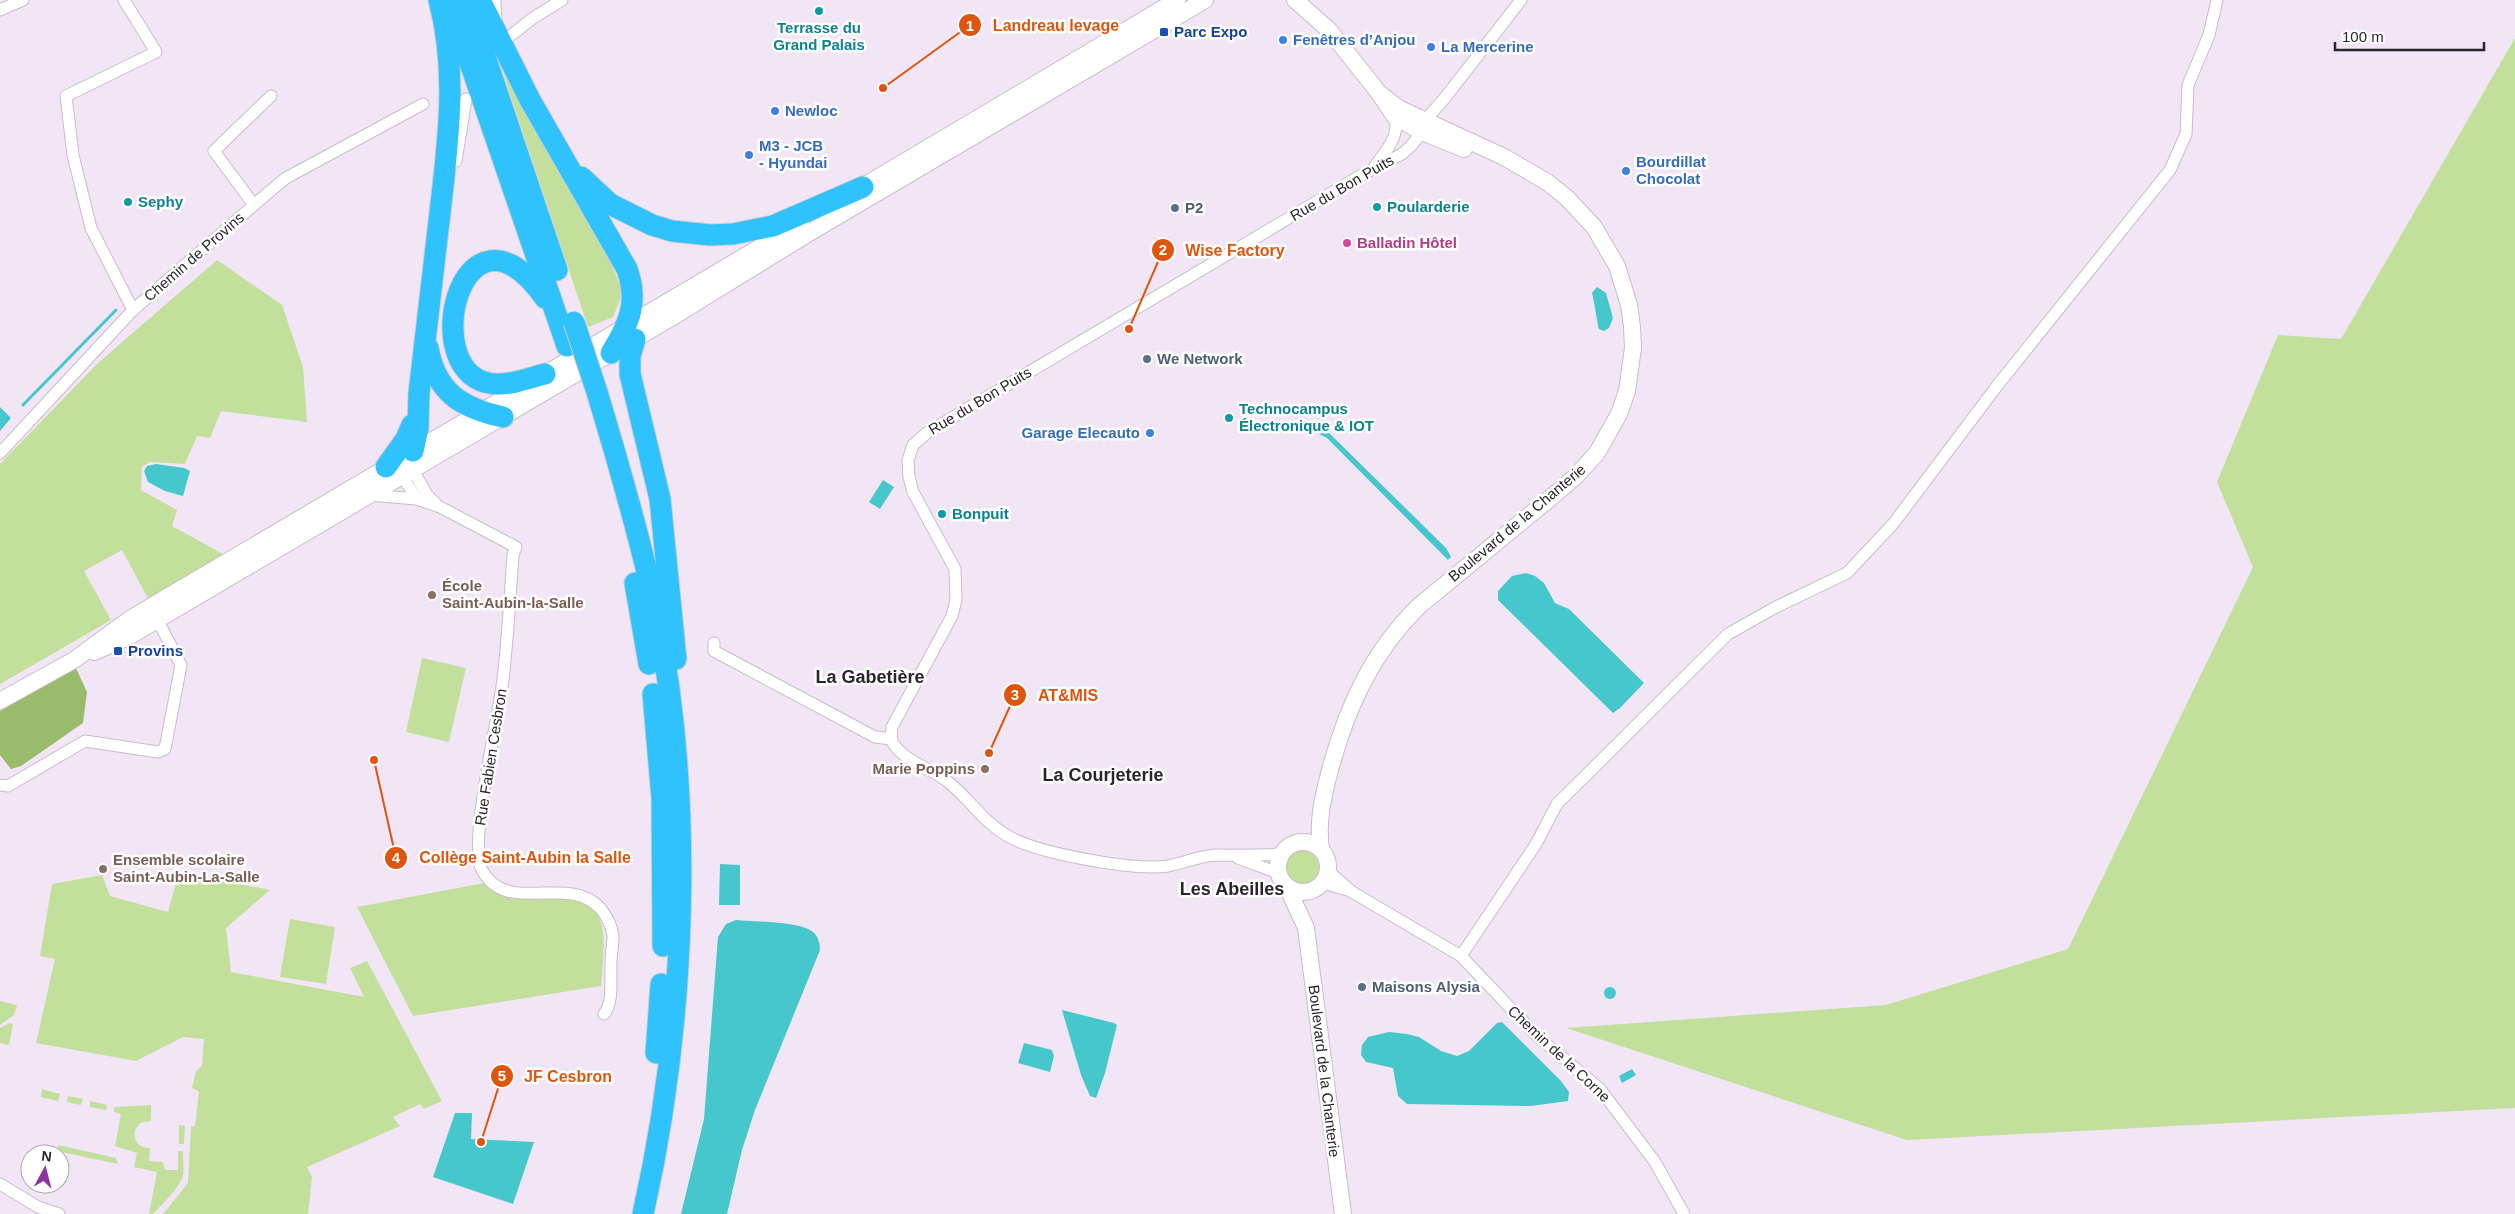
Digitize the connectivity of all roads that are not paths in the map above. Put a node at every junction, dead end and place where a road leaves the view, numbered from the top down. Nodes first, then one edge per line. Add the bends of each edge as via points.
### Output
1 (23, 0) edge
2 (124, 0) edge
3 (438, 0) edge
4 (449, 0) edge
5 (466, 0) edge
6 (562, 0) edge
7 (1177, 0) edge
8 (1204, 0) edge
9 (1295, 0) edge
10 (1311, 0) edge
11 (1521, 0) edge
12 (2217, 0) edge
13 (493, 2) edge
14 (0, 10) edge
15 (1329, 30) junction
16 (503, 35) junction
17 (1379, 93) junction
18 (271, 96) dead end
19 (466, 99) dead end
20 (1022, 101) junction
21 (423, 104) dead end
22 (1395, 117) junction
23 (1424, 126) junction
24 (566, 162) junction
25 (1375, 167) junction
26 (862, 187) junction
27 (254, 205) junction
28 (439, 227) junction
29 (133, 310) junction
30 (564, 322) junction
31 (630, 332) junction
32 (426, 336) junction
33 (611, 353) joint
34 (544, 374) junction
35 (419, 393) junction
36 (591, 396) junction
37 (480, 412) junction
38 (502, 417) junction
39 (0, 454) edge
40 (405, 466) junction
41 (369, 495) junction
42 (417, 499) junction
43 (440, 507) junction
44 (156, 619) junction
45 (714, 643) dead end
46 (74, 660) junction
47 (0, 701) edge
48 (890, 739) junction
49 (674, 744) junction
50 (0, 785) edge
51 (1323, 796) junction
52 (1297, 842) junction
53 (1321, 849) junction
54 (1280, 854) junction
55 (1234, 856) junction
56 (1282, 880) junction
57 (1321, 882) junction
58 (1306, 928) junction
59 (1461, 956) junction
60 (604, 1014) dead end
61 (0, 1184) edge
62 (59, 1214) edge
63 (628, 1214) edge
64 (643, 1214) edge
65 (1343, 1214) edge
66 (1684, 1214) edge

1 - 14 street
2 - 29 street via 143,26 156,52 66,96 73,155 91,227
3 - 28 highway via 446,25 451,88
4 - 30 highway
5 - 30 highway
6 - 16 street
7 - 20 main road
8 - 20 main road
9 - 15 main road
10 - 15 main road
11 - 23 street, Rue du Bon Puits
12 - 59 street via 2209,35 2188,85 2186,134 2170,170 1893,524 1847,573 1728,634 1557,804 1536,844
13 - 16 highway
15 - 17 main road, Boulevard de la Chanterie
16 - 24 highway via 530,100
17 - 22 main road, Boulevard de la Chanterie
17 - 23 main road, Boulevard de la Chanterie
18 - 27 street via 214,151
19 - 28 street via 448,220
20 - 26 main road
20 - 31 main road via 809,233
21 - 27 street, Chemin de Provins via 286,178
22 - 23 main road, Boulevard de la Chanterie
22 - 25 street via 1397,126 1391,144
23 - 25 street, Rue du Bon Puits via 1402,154
23 - 51 main road, Boulevard de la Chanterie via 1547,182 1581,212 1600,235 1617,266 1628,299 1632,348 1627,391 1619,414 1589,464 1428,597 1379,652 1349,709
24 - 26 highway via 617,208 652,225 691,234 754,231 778,224
24 - 31 highway via 633,287
25 - 48 street, Rue du Bon Puits via 928,432 913,445 908,460 908,477 955,569 956,600 943,634 892,727
26 - 31 main road
27 - 29 street, Chemin de Provins
28 - 32 highway
29 - 39 street, Chemin de Provins
30 - 34 highway via 526,274 504,262 479,266 461,283 453,311 453,332 460,359 468,371 480,380 494,384
30 - 36 highway, bridge
31 - 33 highway
31 - 34 main road
31 - 49 highway via 630,374 660,499 667,558 679,698
32 - 35 highway
32 - 37 highway via 430,362 440,382 460,402
33 - 38 main road
34 - 37 main road
35 - 40 highway
35 - 40 highway via 418,428
36 - 49 highway via 628,493 656,613
36 - 63 highway via 639,604 651,674 661,780 664,939 659,1018 651,1100
37 - 38 highway
37 - 40 main road
38 - 40 main road
40 - 41 main road
40 - 42 street via 409,488
40 - 43 street
40 - 46 main road via 121,624
41 - 42 street
41 - 44 main road
42 - 43 street
43 - 60 street, Rue Fabien Cesbron via 516,546 504,679 478,834 478,861 490,882 504,890 520,894 573,893 599,907 613,936 610,1003
44 - 46 main road via 118,642
44 - 50 street via 181,665 165,749 158,752 88,740 8,786
45 - 48 street via 714,650 750,672 875,737
46 - 47 main road
48 - 55 street via 898,751 952,785 989,823 1024,844 1047,851 1144,867 1168,866 1200,857
49 - 64 highway via 680,845 674,1020 665,1102
51 - 52 main road, Boulevard de la Chanterie
51 - 53 main road, Boulevard de la Chanterie via 1318,832
52 - 53 main road via 1306,842
52 - 54 main road
53 - 57 main road via 1326,855
54 - 55 street
54 - 56 main road via 1277,864
55 - 56 street
56 - 57 main road via 1304,893
56 - 58 main road, Boulevard de la Chanterie
57 - 58 main road, Boulevard de la Chanterie
57 - 59 street, Chemin de la Corne via 1352,892
58 - 65 main road, Boulevard de la Chanterie
59 - 66 street, Chemin de la Corne via 1538,1037 1600,1088 1655,1162
61 - 62 street via 38,1207

